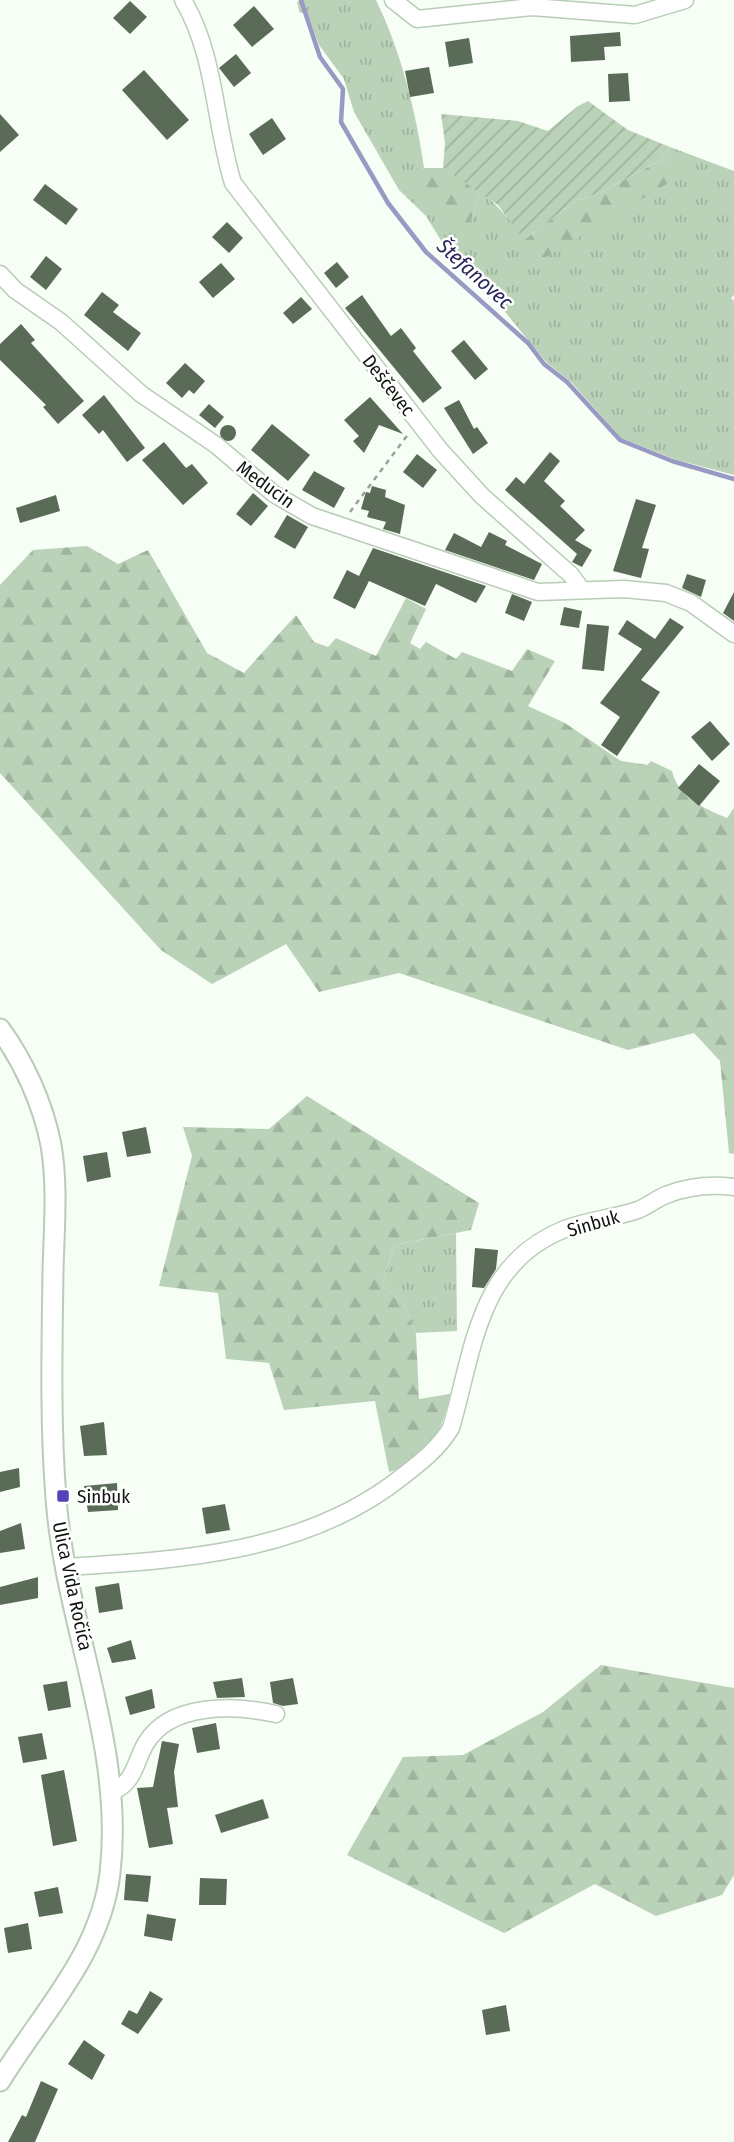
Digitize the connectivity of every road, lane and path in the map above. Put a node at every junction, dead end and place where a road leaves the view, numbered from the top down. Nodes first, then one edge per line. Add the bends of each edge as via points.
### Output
1 (183, 0) edge
2 (393, 0) edge
3 (685, 0) edge
4 (0, 274) edge
5 (418, 423) junction
6 (340, 526) junction
7 (582, 590) junction
8 (734, 634) edge
9 (0, 1029) edge
10 (734, 1187) edge
11 (65, 1567) junction
12 (276, 1714) dead end
13 (110, 1793) junction
14 (0, 2081) edge

1 - 5 street, Deščevec via 199,30 233,183
2 - 3 street via 417,19 532,7 635,15
4 - 6 street, Meducin via 141,394 216,445 274,494
5 - 6 path
5 - 7 street, Deščevec via 482,496
6 - 7 street, Meducin via 538,592
7 - 8 street via 666,593 700,608
9 - 11 main road, Ulica Vida Ročića via 36,1096 51,1145 55,1499
10 - 11 street, Sinbuk via 709,1184 665,1195 640,1209 565,1229 514,1260 476,1328 454,1417 443,1442 367,1502 310,1528 229,1551
11 - 13 main road, Ulica Vida Ročića via 95,1688
12 - 13 street via 224,1709 169,1721 145,1745 132,1778
13 - 14 main road, Ulica Vida Ročića via 110,1874 91,1943

